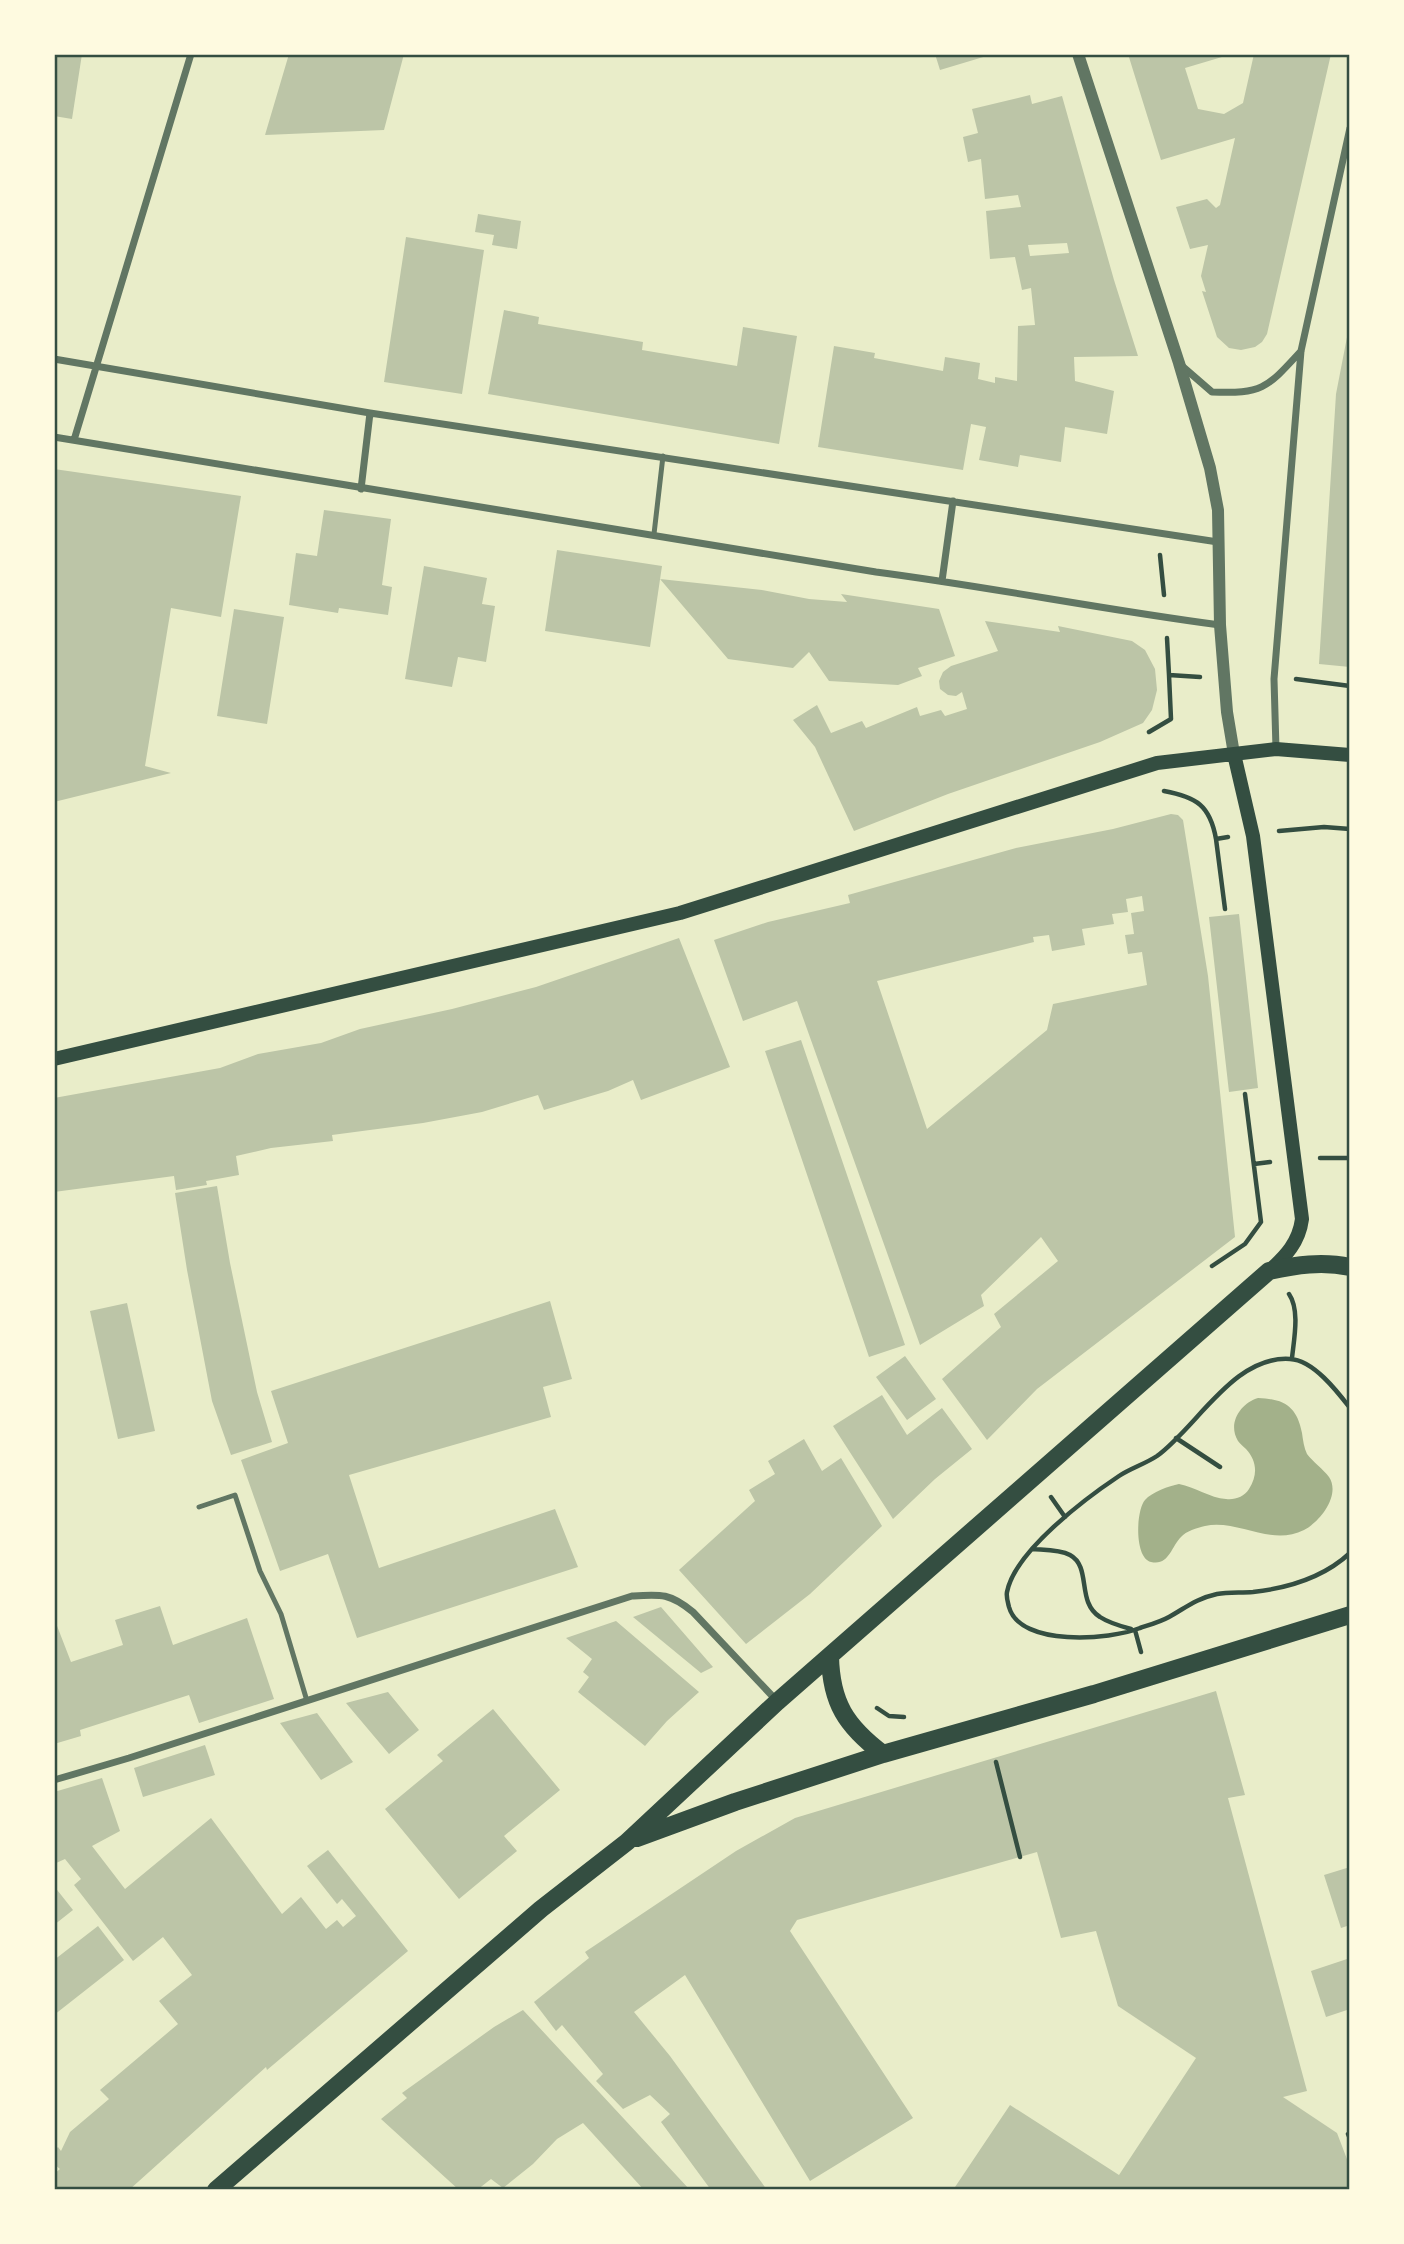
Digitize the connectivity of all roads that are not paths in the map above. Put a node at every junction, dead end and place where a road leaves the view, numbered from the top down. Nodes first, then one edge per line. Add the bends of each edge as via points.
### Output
1 (191, 54) edge
2 (1078, 54) edge
3 (1350, 128) edge
4 (1301, 351) junction
5 (54, 359) edge
6 (1179, 363) junction
7 (96, 365) junction
8 (370, 413) junction
9 (54, 437) edge
10 (74, 440) junction
11 (663, 456) junction
12 (361, 489) junction
13 (953, 501) junction
14 (654, 534) junction
15 (1218, 542) junction
16 (942, 581) junction
17 (1220, 625) junction
18 (1276, 750) junction
19 (1234, 754) junction
20 (1350, 755) edge
21 (54, 1059) edge
22 (1350, 1268) edge
23 (1269, 1271) junction
24 (199, 1507) dead end
25 (1350, 1615) edge
26 (830, 1656) junction
27 (307, 1701) junction
28 (777, 1702) junction
29 (883, 1754) junction
30 (54, 1780) edge
31 (627, 1842) junction
32 (216, 2190) edge

1 - 7 street
2 - 6 street
3 - 4 street
4 - 6 street via 1264,387 1238,393 1212,392
4 - 18 street via 1274,679
5 - 7 street
6 - 15 street via 1210,468
7 - 8 street
7 - 10 street
8 - 11 street
8 - 12 street
9 - 10 street
10 - 12 street
11 - 13 street
11 - 14 lane
12 - 14 street
13 - 15 street
13 - 16 street
14 - 16 street
15 - 17 street
16 - 17 street
17 - 19 street
18 - 19 main road
18 - 20 main road
19 - 21 main road via 1157,763 680,913
19 - 23 main road via 1253,836 1302,1219 1291,1249
22 - 23 main road via 1302,1264
23 - 26 main road
24 - 27 lane via 235,1495 260,1571 281,1614
25 - 29 main road
26 - 28 main road
26 - 29 main road via 830,1679 848,1722
27 - 28 street via 632,1596 662,1594 693,1612
27 - 30 street
28 - 31 main road
29 - 31 main road
31 - 32 main road via 541,1909

